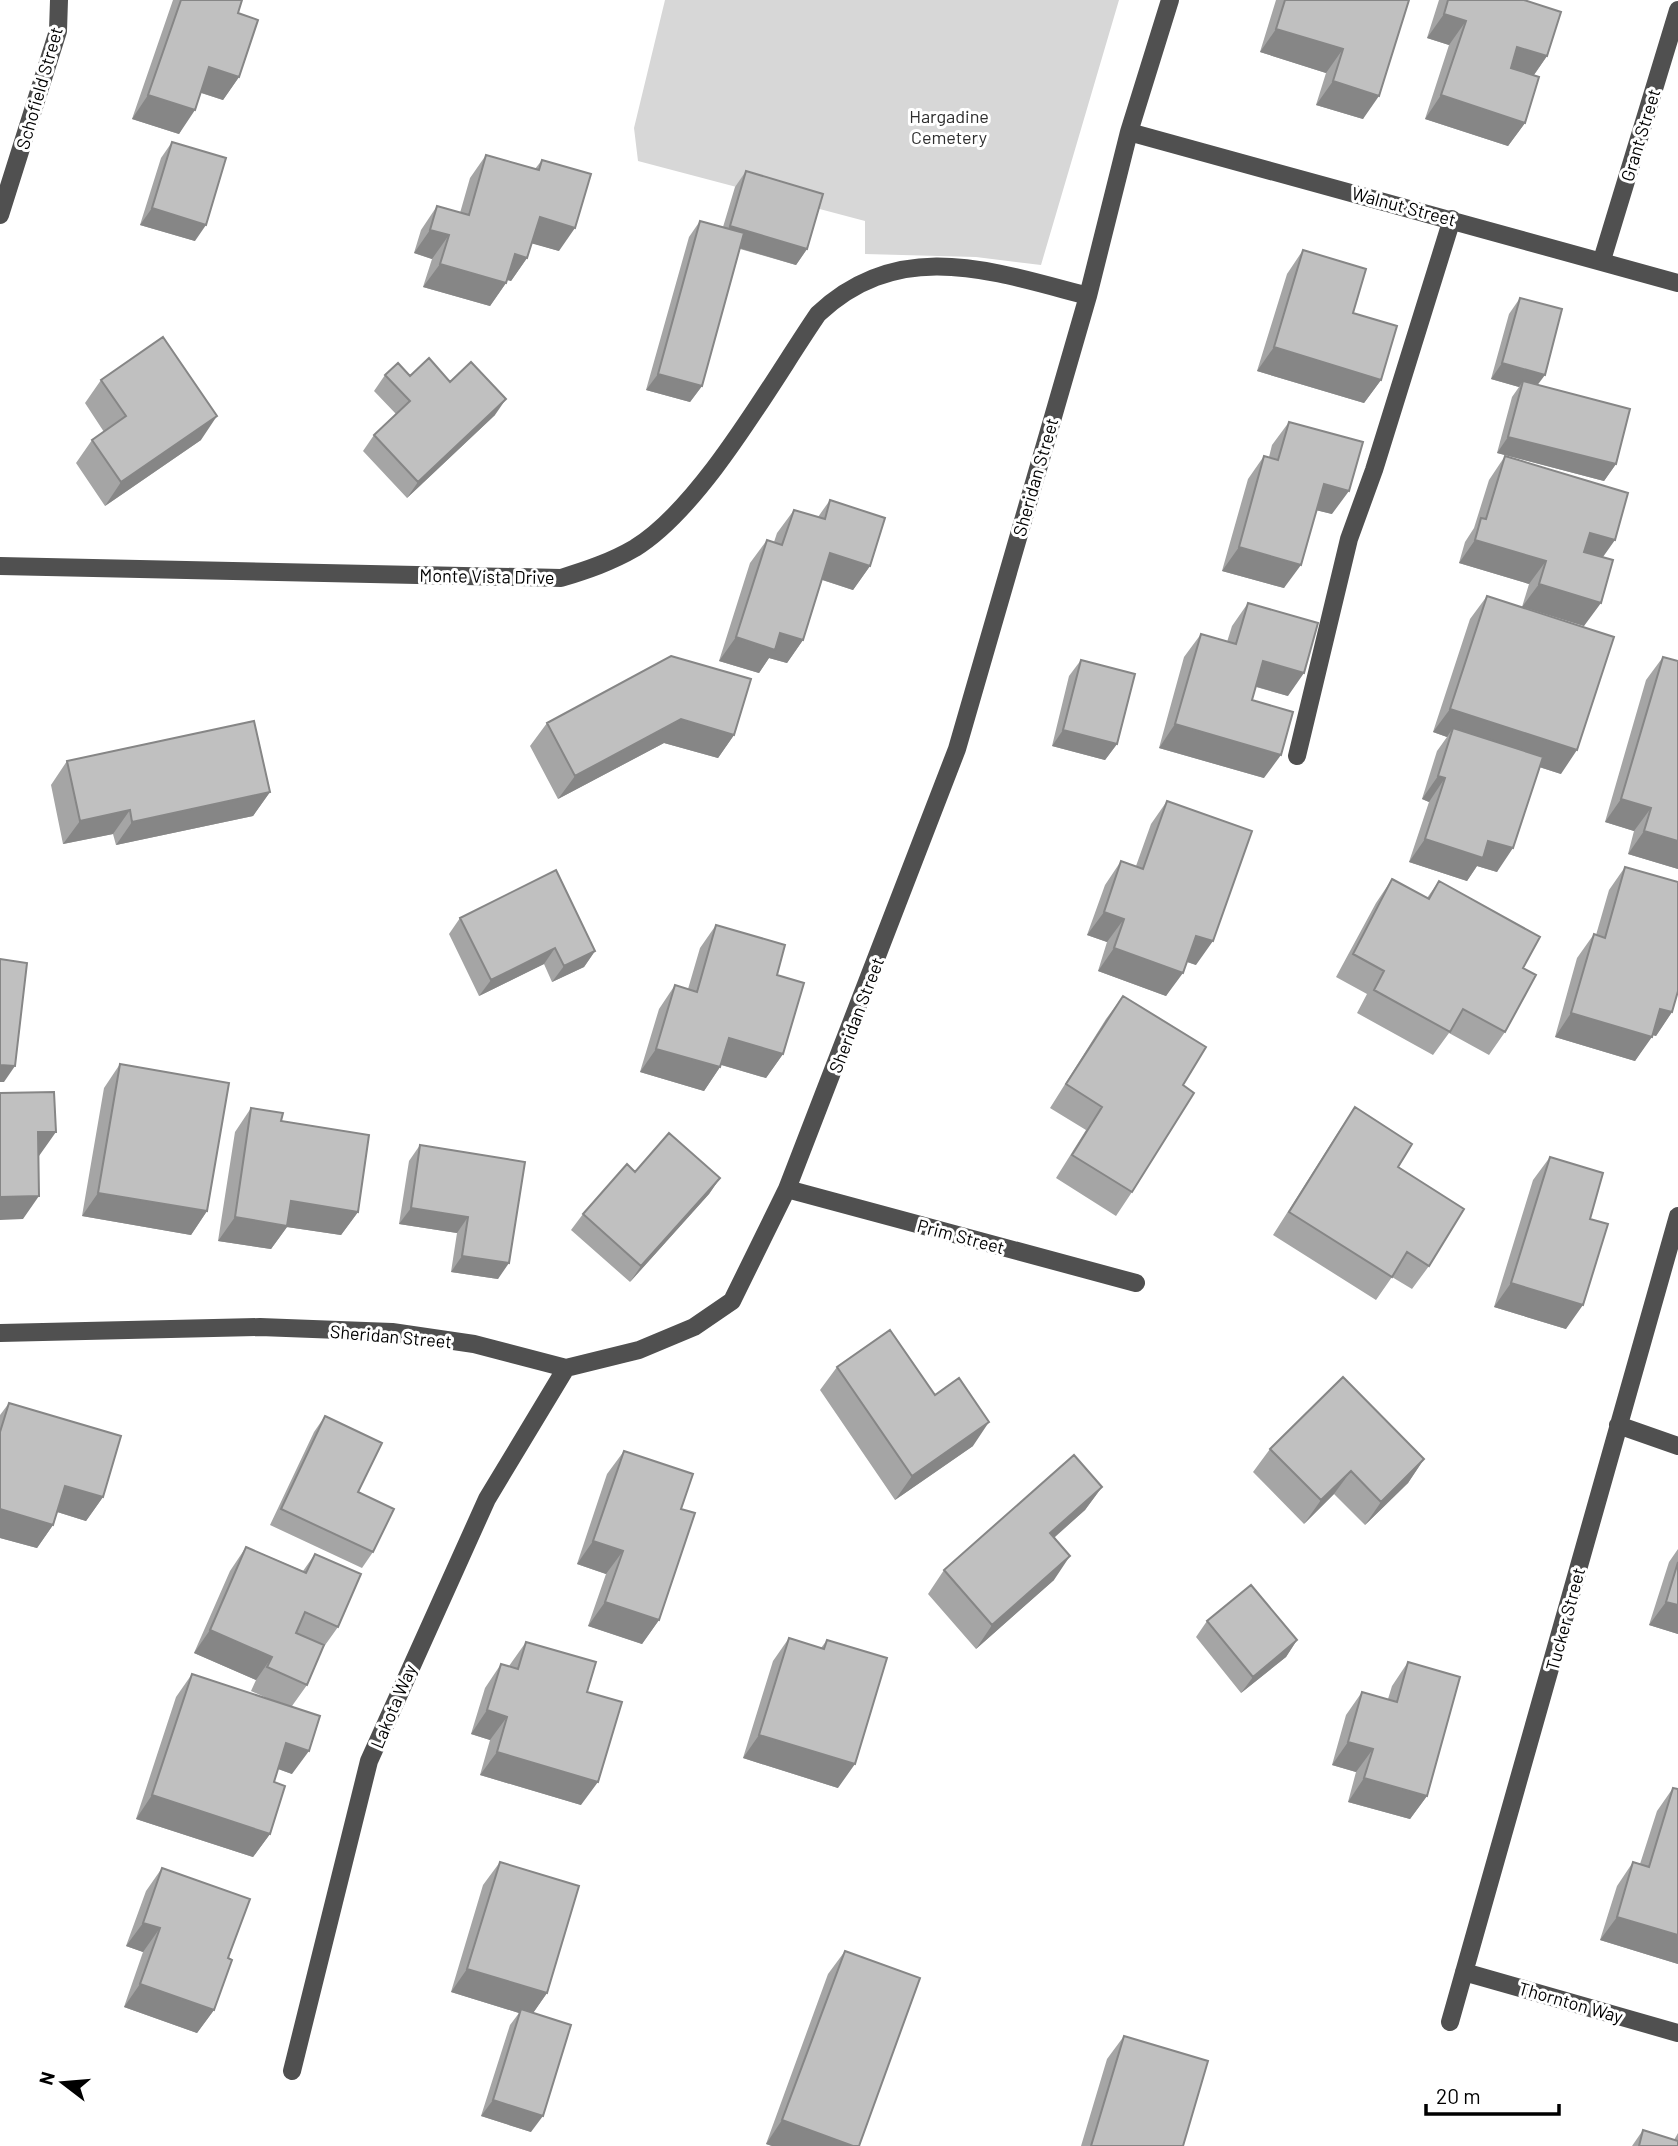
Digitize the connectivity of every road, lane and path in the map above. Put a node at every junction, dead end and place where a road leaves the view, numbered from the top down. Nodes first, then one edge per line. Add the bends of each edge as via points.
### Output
1 (59, 0) edge
2 (1170, 0) edge
3 (1678, 10) edge
4 (1129, 132) junction
5 (0, 215) edge
6 (1452, 219) junction
7 (1602, 260) junction
8 (1678, 283) edge
9 (1088, 296) junction
10 (0, 566) edge
11 (1297, 756) dead end
12 (786, 1189) junction
13 (1678, 1216) edge
14 (1136, 1283) dead end
15 (0, 1333) edge
16 (566, 1368) junction
17 (1618, 1426) junction
18 (1678, 1446) edge
19 (1464, 1972) junction
20 (1450, 2022) dead end
21 (1678, 2033) edge
22 (292, 2071) dead end

1 - 5 street, Schofield Street via 58,31
2 - 4 street, Sheridan Street
3 - 7 street, Grant Street
4 - 6 street, Walnut Street
4 - 9 street, Sheridan Street
6 - 7 street, Walnut Street
6 - 11 street via 1349,538
7 - 8 street, Walnut Street
9 - 10 street, Monte Vista Drive via 950,266 885,271 839,294 818,314 706,480 672,515 638,546 606,564 561,578
9 - 12 street, Sheridan Street via 957,749
12 - 14 street, Prim Street
12 - 16 street, Sheridan Street via 732,1301 694,1327 639,1350
13 - 17 street, Tucker Street
15 - 16 street, Sheridan Street via 260,1327 391,1332 474,1344
16 - 22 street, Lakota Way via 487,1499 369,1761
17 - 18 street
17 - 19 street, Tucker Street
19 - 20 street, Tucker Street
19 - 21 street, Thornton Way

